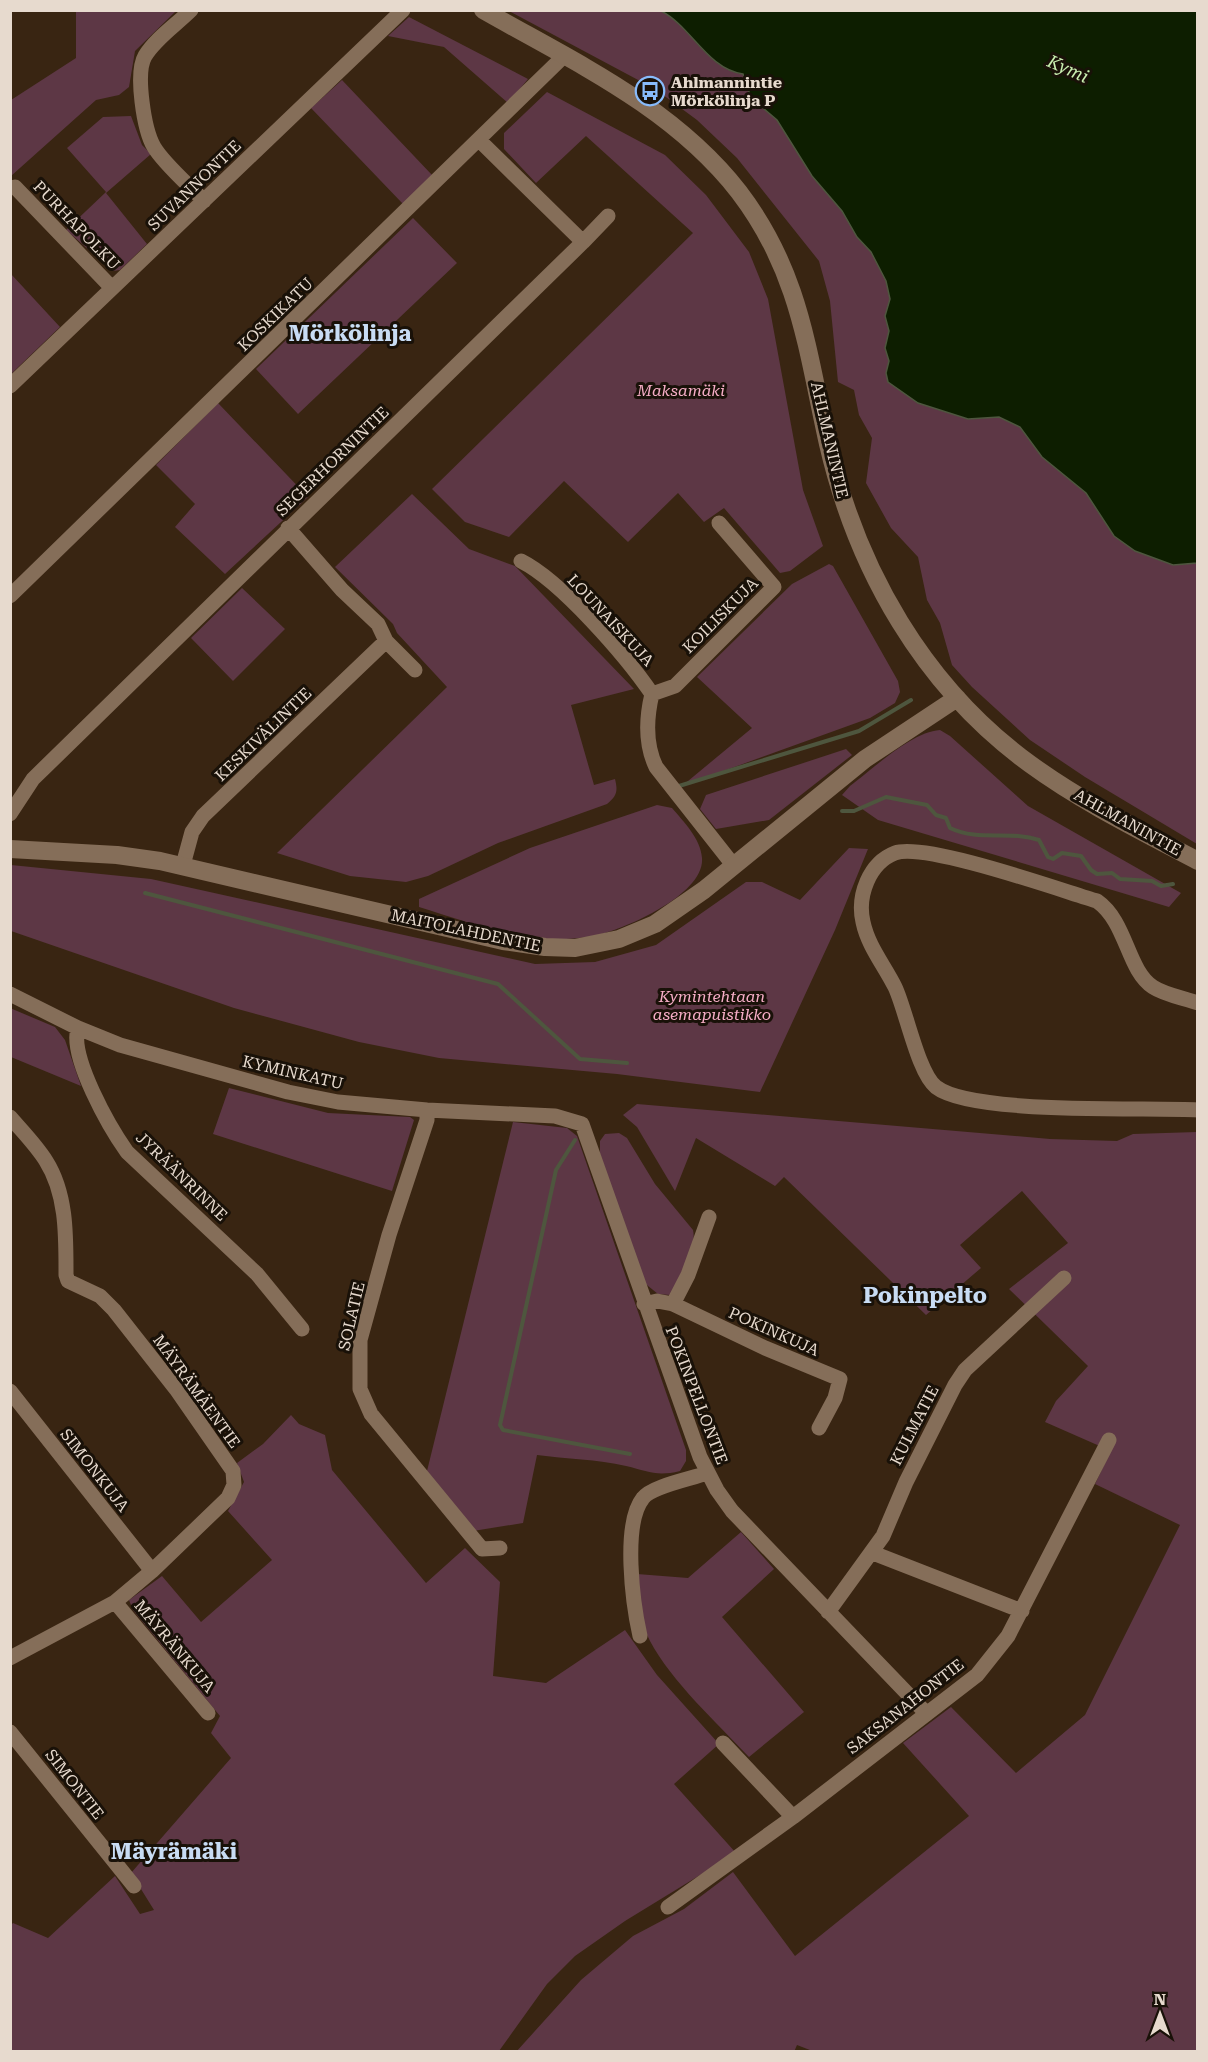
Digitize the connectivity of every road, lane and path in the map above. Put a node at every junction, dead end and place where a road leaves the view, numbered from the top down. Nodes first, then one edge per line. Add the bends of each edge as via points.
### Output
1 (191, 10) edge
2 (403, 10) edge
3 (483, 10) edge
4 (564, 56) junction
5 (479, 140) junction
6 (15, 187) dead end
7 (204, 201) junction
8 (608, 216) dead end
9 (583, 242) junction
10 (112, 288) junction
11 (10, 386) edge
12 (719, 523) dead end
13 (288, 528) junction
14 (521, 561) dead end
15 (10, 596) edge
16 (387, 641) junction
17 (416, 670) dead end
18 (652, 694) junction
19 (957, 698) junction
20 (10, 814) edge
21 (10, 849) edge
22 (1197, 861) edge
23 (183, 865) junction
24 (734, 866) junction
25 (10, 994) edge
26 (1197, 1003) edge
27 (78, 1028) junction
28 (427, 1110) junction
29 (1197, 1110) edge
30 (10, 1117) edge
31 (582, 1124) joint
32 (709, 1217) dead end
33 (1064, 1278) dead end
34 (644, 1304) junction
35 (674, 1304) junction
36 (302, 1329) dead end
37 (10, 1391) edge
38 (819, 1428) dead end
39 (1109, 1440) dead end
40 (707, 1473) junction
41 (500, 1548) dead end
42 (873, 1553) junction
43 (152, 1571) junction
44 (115, 1602) junction
45 (1022, 1611) junction
46 (828, 1612) junction
47 (639, 1636) dead end
48 (10, 1658) edge
49 (207, 1713) dead end
50 (926, 1713) junction
51 (10, 1732) edge
52 (723, 1743) dead end
53 (793, 1816) junction
54 (134, 1886) dead end
55 (668, 1906) dead end

1 - 7 street via 150,48 140,71 142,100 154,147
2 - 7 street, SUVANNONTIE
3 - 4 street, AHLMANINTIE
4 - 5 street, KOSKIKATU
4 - 19 street, AHLMANINTIE via 632,95 671,123 726,176 762,227 787,275 802,320 832,460 861,548 912,641
5 - 9 street
5 - 15 street, KOSKIKATU
6 - 10 street, PURHAPOLKU
7 - 10 street, SUVANNONTIE
8 - 9 street, SEGERHORNINTIE
9 - 13 street, SEGERHORNINTIE
10 - 11 street, SUVANNONTIE
12 - 18 street, KOILISKUJA via 774,587 675,686
13 - 16 street via 342,590 378,624
13 - 20 street, SEGERHORNINTIE via 33,779
14 - 18 street, LOUNAISKUJA via 557,587
16 - 17 street
16 - 23 street, KESKIVÄLINTIE via 203,816 192,831
18 - 24 street via 647,716 649,754
19 - 22 street, AHLMANINTIE via 1007,746 1055,782
19 - 24 street, MAITOLAHDENTIE via 865,759
21 - 23 street, MAITOLAHDENTIE via 117,855
23 - 24 street, MAITOLAHDENTIE via 503,941 561,948 589,946 638,933 679,909
25 - 27 street, KYMINKATU
26 - 29 street via 1153,987 1142,974 1111,910 1097,901 934,853 896,853 868,876 862,898 863,921 874,952 895,987 923,1068 936,1087 963,1098 1004,1105
27 - 28 street, KYMINKATU via 120,1045 288,1092 338,1102
27 - 36 street, JYRÄÄNRINNE via 76,1043 84,1072 118,1139 257,1274
28 - 31 street, KYMINKATU via 555,1116
28 - 41 street, SOLATIE via 360,1340 360,1389 370,1414 482,1549
30 - 43 street, MÄYRÄMÄENTIE via 53,1174 62,1205 68,1281 100,1296 114,1310 234,1471 234,1485 228,1498
31 - 34 street, POKINPELLONTIE
32 - 35 street
33 - 42 street, KULMATIE via 965,1370
34 - 35 street, POKINKUJA via 657,1300
34 - 40 street, POKINPELLONTIE
35 - 38 street, POKINKUJA via 840,1379
37 - 43 street, SIMONKUJA
39 - 45 street, SAKSANAHONTIE
40 - 46 street, POKINPELLONTIE via 732,1511
40 - 47 street via 657,1488 643,1498 636,1513 631,1548 632,1597
42 - 45 street
42 - 46 street, KULMATIE
43 - 44 street, MÄYRÄMÄENTIE
44 - 48 street, MÄYRÄMÄENTIE
44 - 49 street, MÄYRÄNKUJA
45 - 50 street, SAKSANAHONTIE via 1008,1636 976,1675
46 - 50 street, POKINPELLONTIE
50 - 53 street, SAKSANAHONTIE
51 - 54 street, SIMONTIE
52 - 53 street
53 - 55 street, SAKSANAHONTIE

